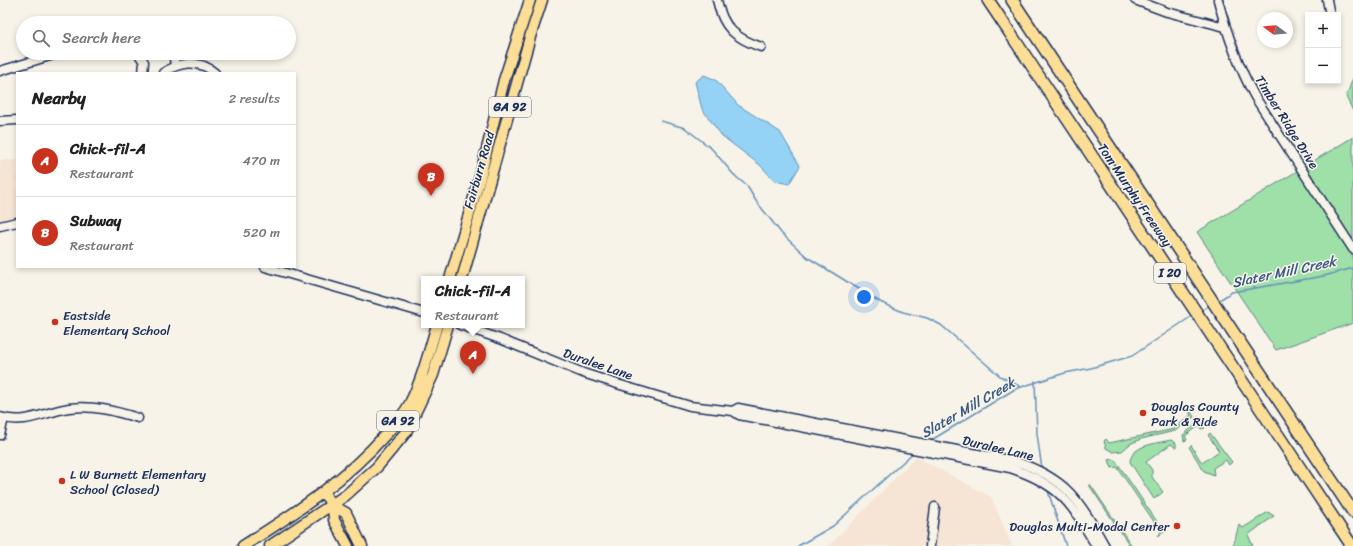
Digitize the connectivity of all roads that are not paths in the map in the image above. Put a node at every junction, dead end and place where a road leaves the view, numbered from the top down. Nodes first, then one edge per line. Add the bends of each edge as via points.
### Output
1 (530, 0) edge
2 (542, 0) edge
3 (717, 0) edge
4 (988, 0) edge
5 (1012, 0) edge
6 (1135, 0) edge
7 (1218, 0) edge
8 (1327, 0) edge
9 (1329, 12) edge
10 (1225, 27) junction
11 (761, 47) dead end
12 (37, 60) edge
13 (143, 60) edge
14 (175, 60) edge
15 (176, 65) junction
16 (0, 71) edge
17 (144, 72) edge
18 (165, 72) edge
19 (213, 72) edge
20 (16, 120) edge
21 (0, 121) edge
22 (16, 222) edge
23 (0, 226) edge
24 (1353, 250) edge
25 (268, 268) edge
26 (451, 276) edge
27 (463, 276) edge
28 (421, 313) edge
29 (436, 328) edge
30 (447, 328) edge
31 (469, 328) edge
32 (733, 411) junction
33 (2, 418) edge
34 (138, 418) dead end
35 (0, 436) edge
36 (323, 492) junction
37 (333, 506) junction
38 (935, 507) dead end
39 (1353, 512) edge
40 (243, 546) edge
41 (270, 546) edge
42 (348, 546) edge
43 (362, 546) edge
44 (930, 546) edge
45 (1096, 546) edge
46 (1106, 546) edge
47 (1352, 546) edge

1 - 26 main road, Fairburn Road / GA 92 via 504,80 480,177
2 - 27 main road, Fairburn Road / GA 92
3 - 11 street via 724,22 732,34
4 - 47 highway, Tom Murphy Freeway / I 20
5 - 39 highway, Tom Murphy Freeway / I 20
6 - 10 street via 1167,12
7 - 10 street, Timber Ridge Drive
8 - 9 street
10 - 24 street, Timber Ridge Drive via 1241,71 1255,97
12 - 16 street
13 - 17 street
14 - 15 street
15 - 18 street
15 - 19 street via 197,65
20 - 21 street
22 - 23 street
25 - 28 street
29 - 36 main road, GA 92 via 409,406 366,455
30 - 37 main road, GA 92 via 433,375 406,432 365,479
31 - 32 street, Duralee Lane via 614,383 690,406
32 - 45 street, Duralee Lane via 739,415 1010,468 1033,476 1060,493 1081,519
32 - 46 street, Duralee Lane via 738,408 1014,461 1034,468 1070,491
33 - 34 street via 19,421 68,408 86,407
33 - 35 street
36 - 37 main road
36 - 40 main road, GA 92
37 - 41 main road, GA 92
37 - 42 main road via 334,520
37 - 43 main road via 346,513
38 - 44 street

